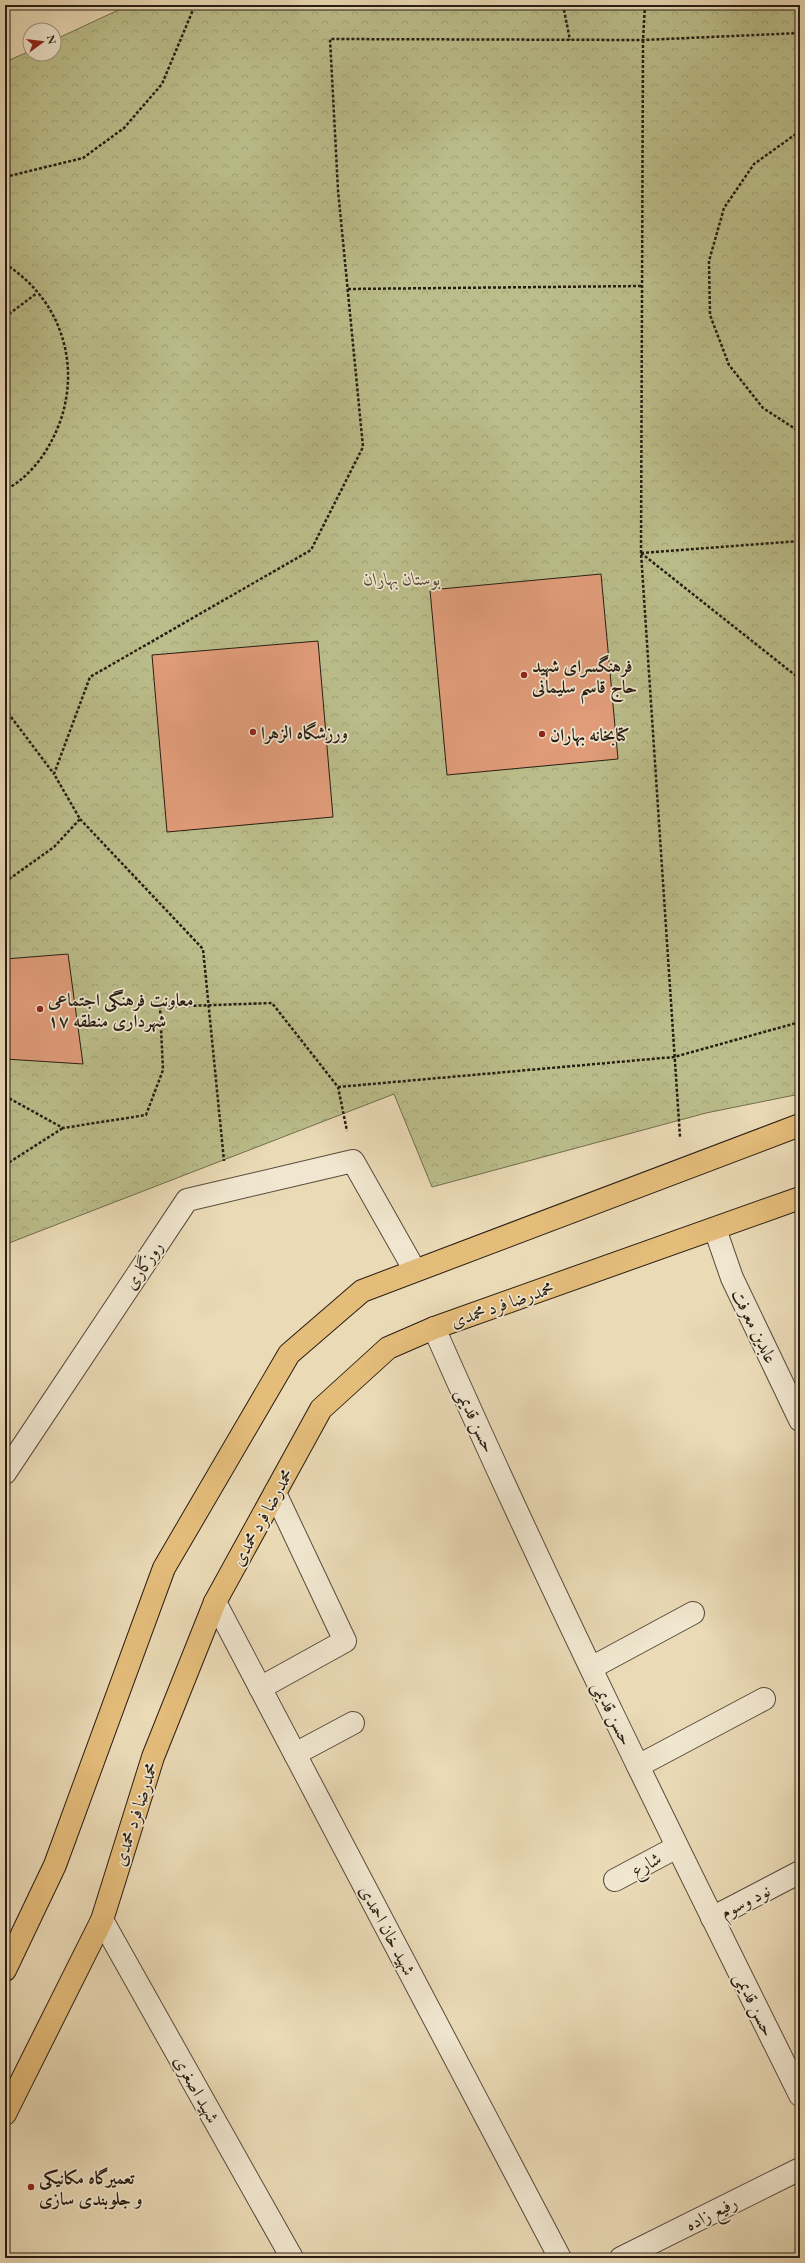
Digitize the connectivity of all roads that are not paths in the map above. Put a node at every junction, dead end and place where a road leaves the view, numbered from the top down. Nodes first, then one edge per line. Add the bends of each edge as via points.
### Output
1 (800, 1125) edge
2 (800, 1198) edge
3 (715, 1230) junction
4 (414, 1270) junction
5 (434, 1328) junction
6 (800, 1420) edge
7 (5, 1473) edge
8 (275, 1493) junction
9 (215, 1602) junction
10 (693, 1613) dead end
11 (591, 1668) junction
12 (260, 1688) junction
13 (764, 1699) dead end
14 (353, 1723) dead end
15 (295, 1754) junction
16 (638, 1766) junction
17 (677, 1847) junction
18 (800, 1872) edge
19 (615, 1880) dead end
20 (712, 1918) junction
21 (102, 1920) junction
22 (5, 1970) edge
23 (800, 2095) edge
24 (5, 2114) edge
25 (800, 2168) edge
26 (292, 2258) edge
27 (560, 2258) edge
28 (621, 2258) edge

1 - 4 main road
2 - 3 main road, محمدرضا فرد محمدی
3 - 5 main road, محمدرضا فرد محمدی
3 - 6 street, عابدین معرفت via 732,1278
4 - 7 street, روزگاری via 353,1161 187,1200
4 - 22 main road via 362,1290 289,1354 168,1561 55,1865
5 - 8 main road, محمدرضا فرد محمدی via 388,1348 321,1409
5 - 11 street, حسن قدیمی
8 - 9 main road, محمدرضا فرد محمدی
8 - 12 street via 345,1641
9 - 12 street, شهید خان احمدی
9 - 21 main road, محمدرضا فرد محمدی via 153,1757
10 - 11 street
11 - 16 street, حسن قدیمی
12 - 15 street, شهید خان احمدی
13 - 16 street
14 - 15 street
15 - 27 street, شهید خان احمدی
16 - 17 street, حسن قدیمی
17 - 19 street, شارع
17 - 20 street, حسن قدیمی
18 - 20 street, نود وسوم
20 - 23 street, حسن قدیمی
21 - 24 main road, محمدرضا فرد محمدی
21 - 26 street, شهید اصغری
25 - 28 street, رفیع زاده

